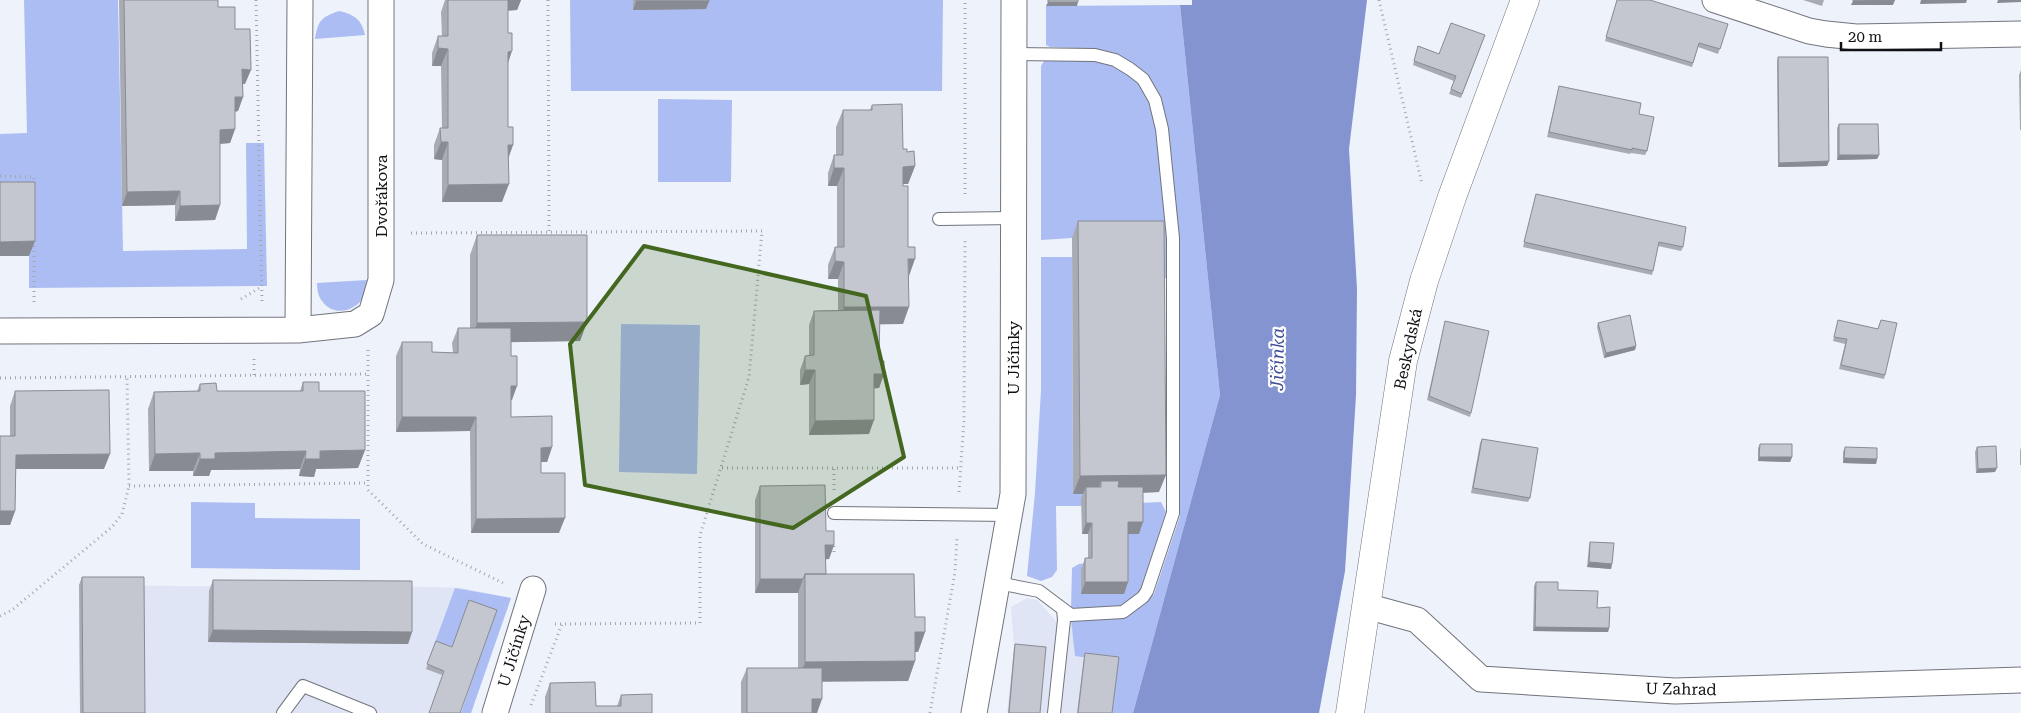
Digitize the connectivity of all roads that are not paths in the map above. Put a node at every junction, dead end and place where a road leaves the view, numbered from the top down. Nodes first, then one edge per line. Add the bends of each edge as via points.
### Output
1 (300, 0) edge
2 (381, 0) edge
3 (1014, 0) edge
4 (1525, 0) edge
5 (1715, 0) edge
6 (2021, 34) edge
7 (1014, 54) junction
8 (1014, 218) junction
9 (939, 219) dead end
10 (298, 330) junction
11 (0, 331) edge
12 (834, 513) dead end
13 (1010, 515) junction
14 (998, 583) junction
15 (532, 593) road end
16 (1366, 606) junction
17 (1063, 609) junction
18 (2021, 680) edge
19 (283, 713) edge
20 (370, 713) edge
21 (495, 713) edge
22 (974, 713) edge
23 (1054, 713) edge
24 (1350, 713) edge

1 - 10 street
2 - 10 street, Dvořákova via 381,280 372,314 355,324
3 - 7 street, U Jičínky
4 - 16 street, Beskydská via 1424,281 1406,352
5 - 6 street via 1826,34 1856,37
7 - 8 street, U Jičínky
7 - 17 lane via 1095,54 1130,68 1143,80 1155,100 1162,129 1173,238 1173,513 1143,597 1123,612 1071,615
8 - 9 lane
8 - 13 street, U Jičínky via 1013,494
10 - 11 street
12 - 13 lane
13 - 14 street, U Jičínky
14 - 17 lane via 1039,590
14 - 22 street, U Jičínky
15 - 21 street, U Jičínky
16 - 18 street, U Zahrad via 1417,620 1481,678 1675,691
16 - 24 street, Beskydská
17 - 23 lane
19 - 20 lane via 303,686

